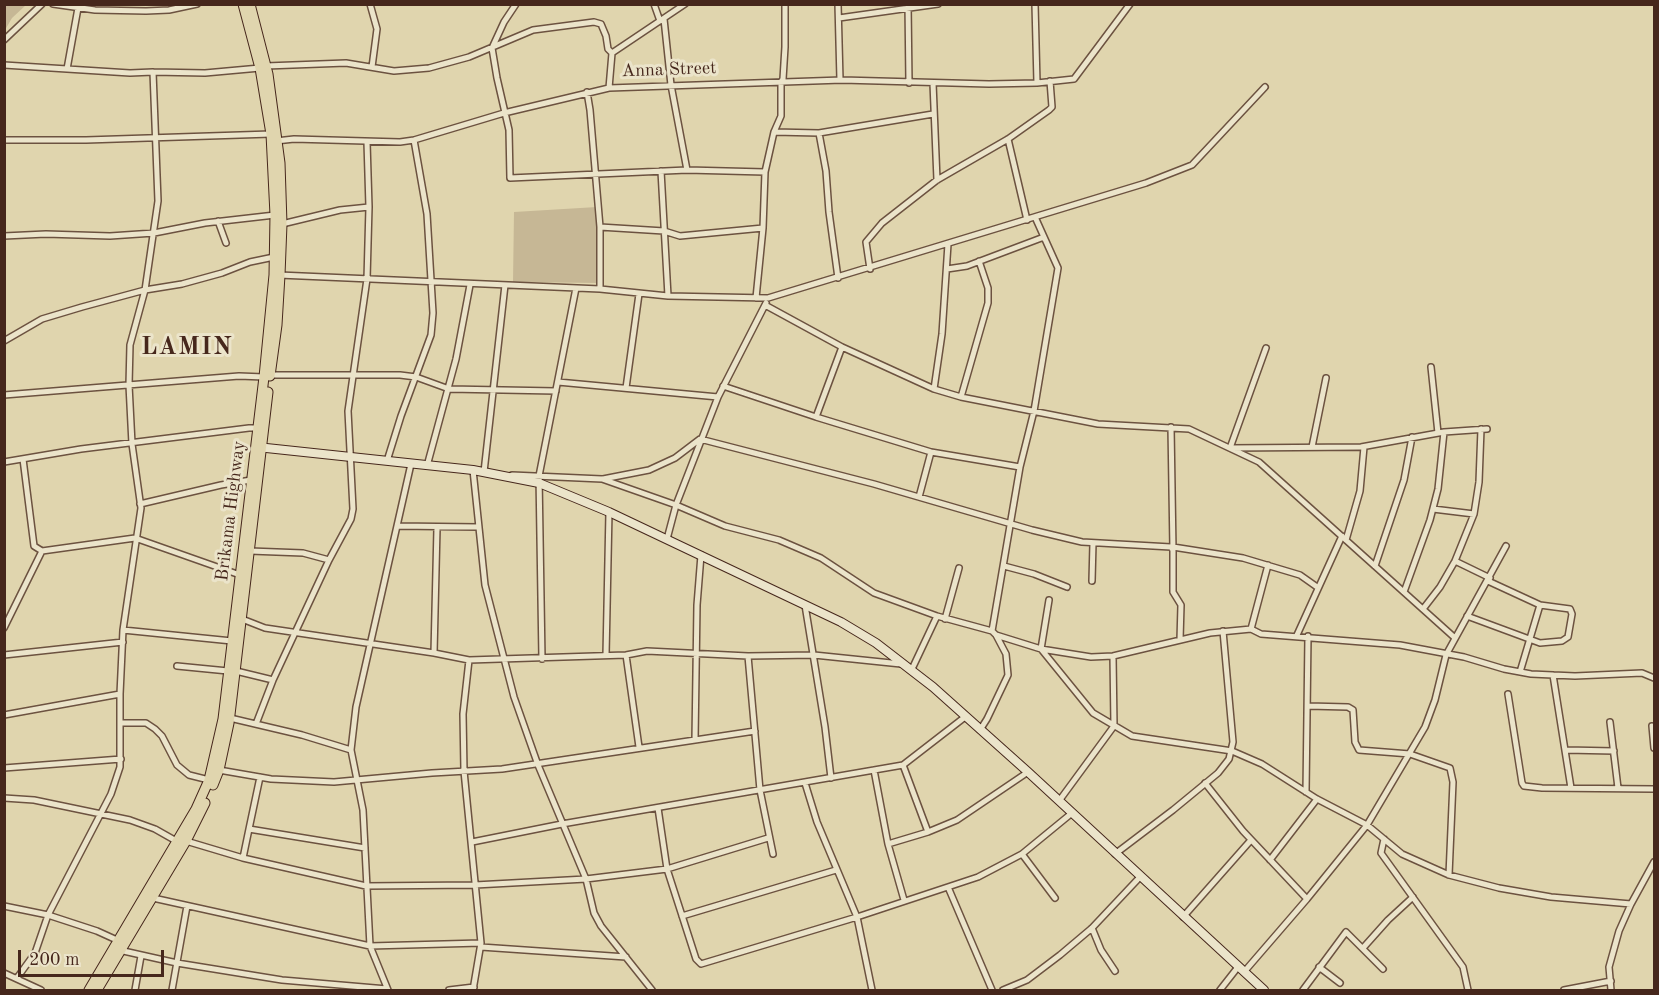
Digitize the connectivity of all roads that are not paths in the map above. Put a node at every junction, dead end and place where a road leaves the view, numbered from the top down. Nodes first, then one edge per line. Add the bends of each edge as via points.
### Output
1 (42, 4) edge
2 (52, 4) edge
3 (197, 4) edge
4 (243, 4) edge
5 (250, 4) edge
6 (370, 4) edge
7 (516, 4) edge
8 (654, 4) edge
9 (685, 4) edge
10 (785, 4) edge
11 (838, 4) edge
12 (938, 4) edge
13 (1035, 4) edge
14 (1130, 4) edge
15 (907, 7) edge
16 (78, 8) junction
17 (154, 8) edge
18 (839, 18) junction
19 (662, 20) junction
20 (4, 40) edge
21 (492, 48) junction
22 (612, 53) junction
23 (4, 65) edge
24 (263, 67) junction
25 (372, 67) junction
26 (67, 69) junction
27 (153, 72) junction
28 (840, 80) junction
29 (1050, 81) junction
30 (781, 82) junction
31 (1037, 82) junction
32 (909, 83) junction
33 (933, 83) junction
34 (671, 85) junction
35 (1265, 87) dead end
36 (609, 88) junction
37 (587, 92) junction
38 (504, 113) junction
39 (933, 114) junction
40 (774, 132) junction
41 (819, 133) junction
42 (155, 138) junction
43 (274, 139) junction
44 (1008, 139) junction
45 (4, 140) edge
46 (414, 140) junction
47 (368, 142) junction
48 (687, 170) junction
49 (661, 171) junction
50 (765, 172) junction
51 (595, 175) junction
52 (937, 180) junction
53 (369, 207) junction
54 (275, 214) junction
55 (1035, 218) junction
56 (1027, 220) junction
57 (218, 221) junction
58 (282, 224) junction
59 (600, 227) junction
60 (763, 228) junction
61 (664, 231) junction
62 (154, 232) junction
63 (4, 236) edge
64 (1044, 237) junction
65 (226, 243) dead end
66 (948, 244) junction
67 (274, 257) junction
68 (979, 261) junction
69 (870, 269) junction
70 (946, 269) junction
71 (277, 275) junction
72 (838, 278) junction
73 (368, 279) junction
74 (432, 281) junction
75 (470, 285) junction
76 (505, 285) junction
77 (576, 288) junction
78 (600, 289) junction
79 (146, 290) junction
80 (639, 294) junction
81 (668, 296) junction
82 (756, 298) junction
83 (768, 298) junction
84 (765, 305) junction
85 (4, 341) edge
86 (843, 347) junction
87 (1266, 348) dead end
88 (1431, 367) dead end
89 (355, 374) junction
90 (267, 376) junction
91 (416, 377) junction
92 (1326, 378) dead end
93 (558, 382) junction
94 (129, 385) junction
95 (723, 386) junction
96 (626, 388) junction
97 (449, 389) junction
98 (934, 389) junction
99 (493, 390) junction
100 (556, 391) junction
101 (4, 395) edge
102 (718, 397) junction
103 (961, 397) junction
104 (1034, 411) junction
105 (816, 417) junction
106 (1171, 427) junction
107 (257, 428) junction
108 (1441, 432) junction
109 (1412, 438) junction
110 (700, 439) junction
111 (132, 444) junction
112 (258, 447) junction
113 (1312, 447) junction
114 (1364, 447) junction
115 (1230, 448) junction
116 (931, 453) junction
117 (349, 457) junction
118 (22, 459) junction
119 (387, 461) junction
120 (4, 462) edge
121 (411, 464) junction
122 (427, 466) junction
123 (1020, 467) junction
124 (473, 470) junction
125 (484, 472) junction
126 (539, 479) junction
127 (603, 479) junction
128 (251, 480) junction
129 (920, 497) junction
130 (140, 504) junction
131 (676, 505) junction
132 (1433, 509) junction
133 (609, 512) junction
134 (1474, 514) junction
135 (1011, 524) junction
136 (397, 526) junction
137 (478, 526) junction
138 (437, 528) junction
139 (135, 538) junction
140 (1344, 538) junction
141 (668, 539) junction
142 (1093, 543) junction
143 (1506, 546) dead end
144 (1173, 548) junction
145 (250, 551) junction
146 (42, 552) junction
147 (700, 555) junction
148 (329, 560) junction
149 (1455, 561) junction
150 (1268, 565) junction
151 (1004, 566) junction
152 (1375, 566) junction
153 (959, 568) dead end
154 (240, 575) junction
155 (1489, 580) junction
156 (1092, 581) dead end
157 (1067, 587) dead end
158 (1317, 587) junction
159 (1404, 592) junction
160 (1049, 600) dead end
161 (804, 603) junction
162 (1540, 605) junction
163 (1423, 609) junction
164 (937, 616) junction
165 (1467, 616) junction
166 (945, 619) junction
167 (242, 620) junction
168 (4, 628) edge
169 (1251, 629) junction
170 (123, 630) junction
171 (1223, 631) junction
172 (295, 633) junction
173 (994, 633) junction
174 (1297, 635) junction
175 (1308, 636) junction
176 (1455, 638) junction
177 (1180, 640) junction
178 (1529, 640) junction
179 (232, 641) junction
180 (123, 642) junction
181 (369, 645) junction
182 (1041, 649) junction
183 (434, 653) junction
184 (696, 654) junction
185 (4, 655) edge
186 (626, 655) junction
187 (814, 655) junction
188 (1446, 655) junction
189 (606, 656) junction
190 (748, 656) junction
191 (1113, 656) junction
192 (542, 659) junction
193 (469, 660) junction
194 (505, 660) junction
195 (177, 666) dead end
196 (908, 667) junction
197 (232, 671) junction
198 (1520, 672) junction
199 (1553, 675) junction
200 (1654, 678) edge
201 (273, 680) junction
202 (120, 694) junction
203 (1508, 694) dead end
204 (1308, 706) junction
205 (4, 715) edge
206 (965, 717) junction
207 (230, 718) junction
208 (1610, 722) dead end
209 (120, 723) junction
210 (256, 724) junction
211 (1114, 726) junction
212 (1652, 726) dead end
213 (980, 730) junction
214 (755, 731) junction
215 (695, 740) junction
216 (639, 747) junction
217 (1654, 748) edge
218 (351, 750) junction
219 (1566, 750) junction
220 (1614, 751) junction
221 (1232, 752) junction
222 (1410, 754) junction
223 (121, 759) junction
224 (538, 765) junction
225 (903, 765) junction
226 (4, 768) edge
227 (219, 770) junction
228 (874, 770) junction
229 (464, 771) junction
230 (1028, 772) junction
231 (260, 777) junction
232 (831, 778) junction
233 (209, 780) junction
234 (358, 780) junction
235 (805, 783) junction
236 (1205, 783) junction
237 (1571, 788) junction
238 (1618, 788) junction
239 (1654, 789) edge
240 (760, 790) junction
241 (1306, 792) junction
242 (4, 798) edge
243 (1317, 799) junction
244 (1059, 801) junction
245 (658, 808) junction
246 (101, 813) junction
247 (1072, 813) junction
248 (562, 824) junction
249 (1367, 825) junction
250 (249, 829) junction
251 (928, 832) junction
252 (768, 837) junction
253 (1383, 839) junction
254 (1251, 840) junction
255 (182, 842) junction
256 (472, 842) junction
257 (888, 844) junction
258 (365, 848) junction
259 (773, 854) dead end
260 (1022, 854) junction
261 (1115, 854) junction
262 (243, 858) junction
263 (1270, 860) junction
264 (1654, 862) edge
265 (667, 869) junction
266 (836, 870) junction
267 (1449, 875) junction
268 (1140, 877) junction
269 (586, 879) junction
270 (475, 885) junction
271 (366, 886) junction
272 (948, 887) junction
273 (1413, 897) junction
274 (153, 898) junction
275 (1055, 898) dead end
276 (1307, 899) junction
277 (904, 900) junction
278 (1631, 904) junction
279 (4, 906) edge
280 (187, 906) junction
281 (48, 915) junction
282 (682, 916) junction
283 (857, 917) junction
284 (1183, 917) junction
285 (1092, 928) junction
286 (481, 945) junction
287 (370, 946) junction
288 (118, 947) junction
289 (1363, 948) junction
290 (141, 956) junction
291 (626, 957) junction
292 (177, 963) junction
293 (107, 967) junction
294 (1319, 967) junction
295 (1383, 969) dead end
296 (1115, 970) dead end
297 (1241, 970) junction
298 (4, 973) edge
299 (17, 978) junction
300 (1611, 981) junction
301 (1340, 983) dead end
302 (474, 989) edge
303 (41, 990) edge
304 (89, 990) edge
305 (97, 990) edge
306 (135, 990) edge
307 (172, 990) edge
308 (388, 990) edge
309 (449, 990) edge
310 (652, 990) edge
311 (872, 990) edge
312 (992, 990) edge
313 (1003, 990) edge
314 (1220, 990) edge
315 (1264, 990) edge
316 (1303, 990) edge
317 (1468, 990) edge
318 (1564, 990) edge
319 (1611, 990) edge

1 - 20 street
2 - 16 street
3 - 17 street via 169,10
4 - 24 highway, Brikama Highway
5 - 24 highway, Brikama Highway
6 - 25 street via 377,28
7 - 21 street
8 - 19 street
9 - 19 street
10 - 30 street
11 - 18 street
12 - 15 street
13 - 31 street
14 - 29 street, Anna Street via 1074,79
15 - 18 street
15 - 32 street
16 - 17 street
16 - 26 street
18 - 28 street
19 - 22 street
19 - 34 street
21 - 22 street via 533,30 594,22 602,24
21 - 25 street via 429,68 394,71
21 - 38 street
22 - 36 street
23 - 26 street
24 - 25 street via 346,63
24 - 27 street via 206,73
24 - 43 highway, Brikama Highway
26 - 27 street
27 - 42 street
28 - 30 street, Anna Street
28 - 32 street, Anna Street
29 - 31 street, Anna Street
29 - 44 street via 1052,106
30 - 34 street, Anna Street
30 - 40 street via 781,116
31 - 33 street, Anna Street
32 - 33 street, Anna Street
33 - 39 street
34 - 36 street, Anna Street
34 - 48 street
35 - 55 street via 1192,165
36 - 37 street, Anna Street
37 - 38 street, Anna Street
37 - 51 street
38 - 46 street, Anna Street
38 - 51 street via 509,130 510,178
39 - 41 street
39 - 52 street
40 - 41 street
40 - 50 street
41 - 72 street
42 - 43 street, Anna Street
42 - 45 street, Anna Street
42 - 62 street via 158,201
43 - 47 street, Anna Street
43 - 54 highway, Brikama Highway
43 - 58 highway, Brikama Highway
44 - 52 street
44 - 56 street
46 - 47 street, Anna Street
46 - 74 street via 427,214
47 - 53 street
48 - 49 street
48 - 50 street
49 - 51 street
49 - 61 street
50 - 60 street
51 - 59 street
52 - 69 street via 882,223 866,242
53 - 58 street
53 - 73 street
54 - 57 street
54 - 67 highway, Brikama Highway
55 - 56 street
55 - 64 street
56 - 66 street
57 - 62 street
57 - 65 street
58 - 71 highway, Brikama Highway
59 - 61 street
59 - 78 street
60 - 61 street via 680,236
60 - 82 street
61 - 81 street
62 - 63 street
62 - 79 street
64 - 68 street
64 - 104 street via 1058,268
66 - 69 street
66 - 70 street
67 - 71 highway, Brikama Highway
67 - 79 street via 182,284
68 - 70 street
68 - 103 street via 988,288 988,303
69 - 72 street
70 - 98 street
71 - 73 street
71 - 90 highway, Brikama Highway via 277,325
72 - 83 street
73 - 74 street
73 - 89 street
74 - 75 street
74 - 91 street via 431,335
75 - 76 street
75 - 97 street
76 - 77 street
76 - 99 street
77 - 78 street
77 - 93 street
78 - 80 street
79 - 85 street via 42,320
79 - 94 street via 130,345
80 - 81 street
80 - 96 street
81 - 82 street
82 - 83 street
83 - 84 street
84 - 86 street
84 - 95 street
86 - 98 street
86 - 105 street
87 - 115 street
88 - 108 street
89 - 90 street
89 - 91 street
89 - 117 street via 348,411
90 - 94 street
90 - 107 highway, Brikama Highway
90 - 112 highway, Brikama Highway
91 - 97 street
91 - 119 street
92 - 113 street
93 - 96 street
93 - 100 street
94 - 101 street
94 - 111 street
95 - 102 street
95 - 105 street
96 - 102 street
97 - 99 street
97 - 122 street
98 - 103 street
99 - 100 street
99 - 125 street
100 - 126 street
102 - 110 street
103 - 104 street
104 - 106 street via 1098,424
104 - 123 street
105 - 116 street
106 - 115 street via 1189,429
106 - 144 street
107 - 111 street
107 - 112 highway, Brikama Highway
108 - 109 street
108 - 132 street
108 - 134 street via 1484,429
109 - 114 street
109 - 152 street via 1404,480
110 - 127 street via 675,458 649,470
110 - 129 street
110 - 131 street
111 - 118 street
111 - 130 street
112 - 117 main road
112 - 128 highway, Brikama Highway
112 - 145 highway, Brikama Highway
113 - 114 street
113 - 115 street
114 - 140 street via 1359,491
115 - 140 street via 1259,462
116 - 123 street
116 - 129 street
117 - 119 main road
117 - 148 street via 353,509
118 - 120 street
118 - 146 street via 34,546
119 - 121 main road
121 - 122 main road
121 - 136 street
122 - 124 main road
123 - 135 street
124 - 125 main road
124 - 137 street
125 - 126 main road
126 - 127 street
126 - 133 main road
126 - 192 street
127 - 131 street
128 - 130 street
128 - 154 highway, Brikama Highway
129 - 135 street
130 - 139 street
131 - 141 street
131 - 164 street via 725,526 779,540 821,558 873,593
132 - 134 street
132 - 159 street
133 - 141 main road
133 - 189 street
134 - 149 street
135 - 142 street
135 - 151 street
136 - 138 street
136 - 181 street
137 - 138 street
137 - 194 street via 485,585
138 - 183 street
139 - 146 street
139 - 154 street
139 - 170 street
140 - 152 street
140 - 158 street
141 - 147 main road
142 - 144 street
142 - 156 street
143 - 155 street
144 - 150 street
144 - 177 street via 1173,592 1181,605
145 - 148 street via 303,553
145 - 167 highway, Brikama Highway
146 - 168 street
147 - 161 main road
147 - 184 street
148 - 172 street
149 - 155 street
149 - 163 street
150 - 158 street via 1300,575
150 - 169 street
151 - 157 street
151 - 173 street
152 - 159 street
153 - 166 street
154 - 179 highway, Brikama Highway
155 - 162 street
155 - 165 street
158 - 174 street
159 - 163 street
160 - 182 street
161 - 187 street
161 - 196 main road via 853,628
162 - 178 street
162 - 178 street via 1571,611 1569,634 1566,640 1550,643
163 - 176 street
164 - 166 street
164 - 196 street
165 - 176 street
165 - 178 street
166 - 173 street
167 - 172 street
167 - 197 highway, Brikama Highway
169 - 171 street
169 - 174 street
170 - 179 street
170 - 180 street
171 - 177 street
171 - 221 street
172 - 181 street
172 - 201 street
173 - 182 street
173 - 213 street via 1006,654 1008,675
174 - 175 street
175 - 188 street via 1400,645
175 - 204 street
176 - 188 street
177 - 191 street
178 - 198 street
179 - 197 highway, Brikama Highway
180 - 185 street
180 - 202 street
181 - 183 street
181 - 218 street
182 - 191 street via 1091,657
182 - 211 street via 1093,713
183 - 193 street
184 - 186 street via 646,651
184 - 190 street
184 - 215 street
186 - 189 street
186 - 216 street
187 - 190 street
187 - 196 street
187 - 232 street
188 - 198 street
188 - 222 street via 1435,700
189 - 192 street
190 - 214 street
191 - 211 street
192 - 194 street
193 - 194 street
193 - 229 street via 463,714
194 - 224 street
195 - 197 street
196 - 206 main road
197 - 201 street
197 - 207 highway, Brikama Highway
197 - 233 highway, Brikama Highway
198 - 199 street
199 - 200 street via 1642,673
199 - 219 street
201 - 210 street
202 - 205 street
202 - 209 street
203 - 237 street via 1522,783 1527,787
204 - 222 street via 1353,710 1359,750
204 - 241 street
206 - 213 main road
206 - 225 street
207 - 210 street
207 - 227 highway, Brikama Highway
208 - 220 street
209 - 223 street
209 - 233 street via 146,723 162,736 177,765 189,775
210 - 218 street
211 - 221 street via 1150,740
211 - 244 street
212 - 217 street
213 - 230 main road
214 - 215 street
214 - 240 street
215 - 216 street
216 - 224 street
218 - 234 street
219 - 220 street
219 - 237 street
220 - 238 street
221 - 236 street via 1225,765
221 - 241 street via 1270,769
222 - 249 street
222 - 267 street via 1446,765 1453,773
223 - 226 street
223 - 246 street
224 - 229 street
224 - 248 street
225 - 228 street
225 - 251 street
227 - 231 street
227 - 255 highway, Brikama Highway via 201,813
228 - 232 street
228 - 257 street
229 - 234 street
229 - 256 street
230 - 244 main road
230 - 251 street via 957,820
231 - 234 street
231 - 250 street
232 - 235 street
233 - 255 highway, Brikama Highway
234 - 258 street
235 - 240 street
235 - 266 street
236 - 254 street
236 - 261 street
237 - 238 street
238 - 239 street
240 - 245 street
240 - 252 street
241 - 243 street
242 - 246 street
243 - 249 street
243 - 263 street
244 - 247 main road
245 - 248 street
245 - 265 street
246 - 255 street via 155,829
246 - 281 street
247 - 260 street
247 - 261 main road
248 - 256 street
248 - 269 street
249 - 253 street
249 - 276 street
250 - 258 street
250 - 262 street
251 - 257 street
252 - 259 street
252 - 265 street
253 - 267 street via 1402,854
253 - 273 street via 1381,853
254 - 263 street
254 - 284 street
255 - 262 street
255 - 274 highway, Brikama Highway
255 - 288 highway, Brikama Highway
256 - 270 street
257 - 277 street
258 - 271 street
260 - 272 street via 978,877
260 - 275 street
261 - 268 main road
262 - 271 street
263 - 276 street
264 - 278 street
265 - 269 street
265 - 282 street
266 - 282 street
266 - 283 street
267 - 278 street via 1551,897
268 - 284 main road
268 - 285 street
269 - 270 street
269 - 291 street via 594,913
270 - 271 street
270 - 286 street
271 - 287 street
272 - 277 street
272 - 312 street
273 - 289 street
273 - 317 street via 1463,967
274 - 280 street
274 - 288 highway, Brikama Highway
276 - 297 street
277 - 283 street
278 - 300 street via 1609,967
279 - 281 street
280 - 287 street
280 - 292 street
281 - 288 street via 97,931
281 - 299 street via 34,953
282 - 283 street via 701,964
283 - 311 street
284 - 297 main road
285 - 296 street
285 - 313 street via 1027,980
286 - 287 street
286 - 291 street
286 - 302 street
287 - 308 street
288 - 290 street
288 - 293 highway, Brikama Highway
289 - 294 street via 1346,932
289 - 295 street
290 - 292 street
290 - 306 street
291 - 310 street
292 - 307 street
292 - 308 street via 282,980
293 - 304 highway, Brikama Highway
293 - 305 highway, Brikama Highway
294 - 301 street
294 - 316 street
297 - 314 street
297 - 315 main road
298 - 299 street
299 - 303 street
300 - 318 street
300 - 319 street
302 - 309 street

